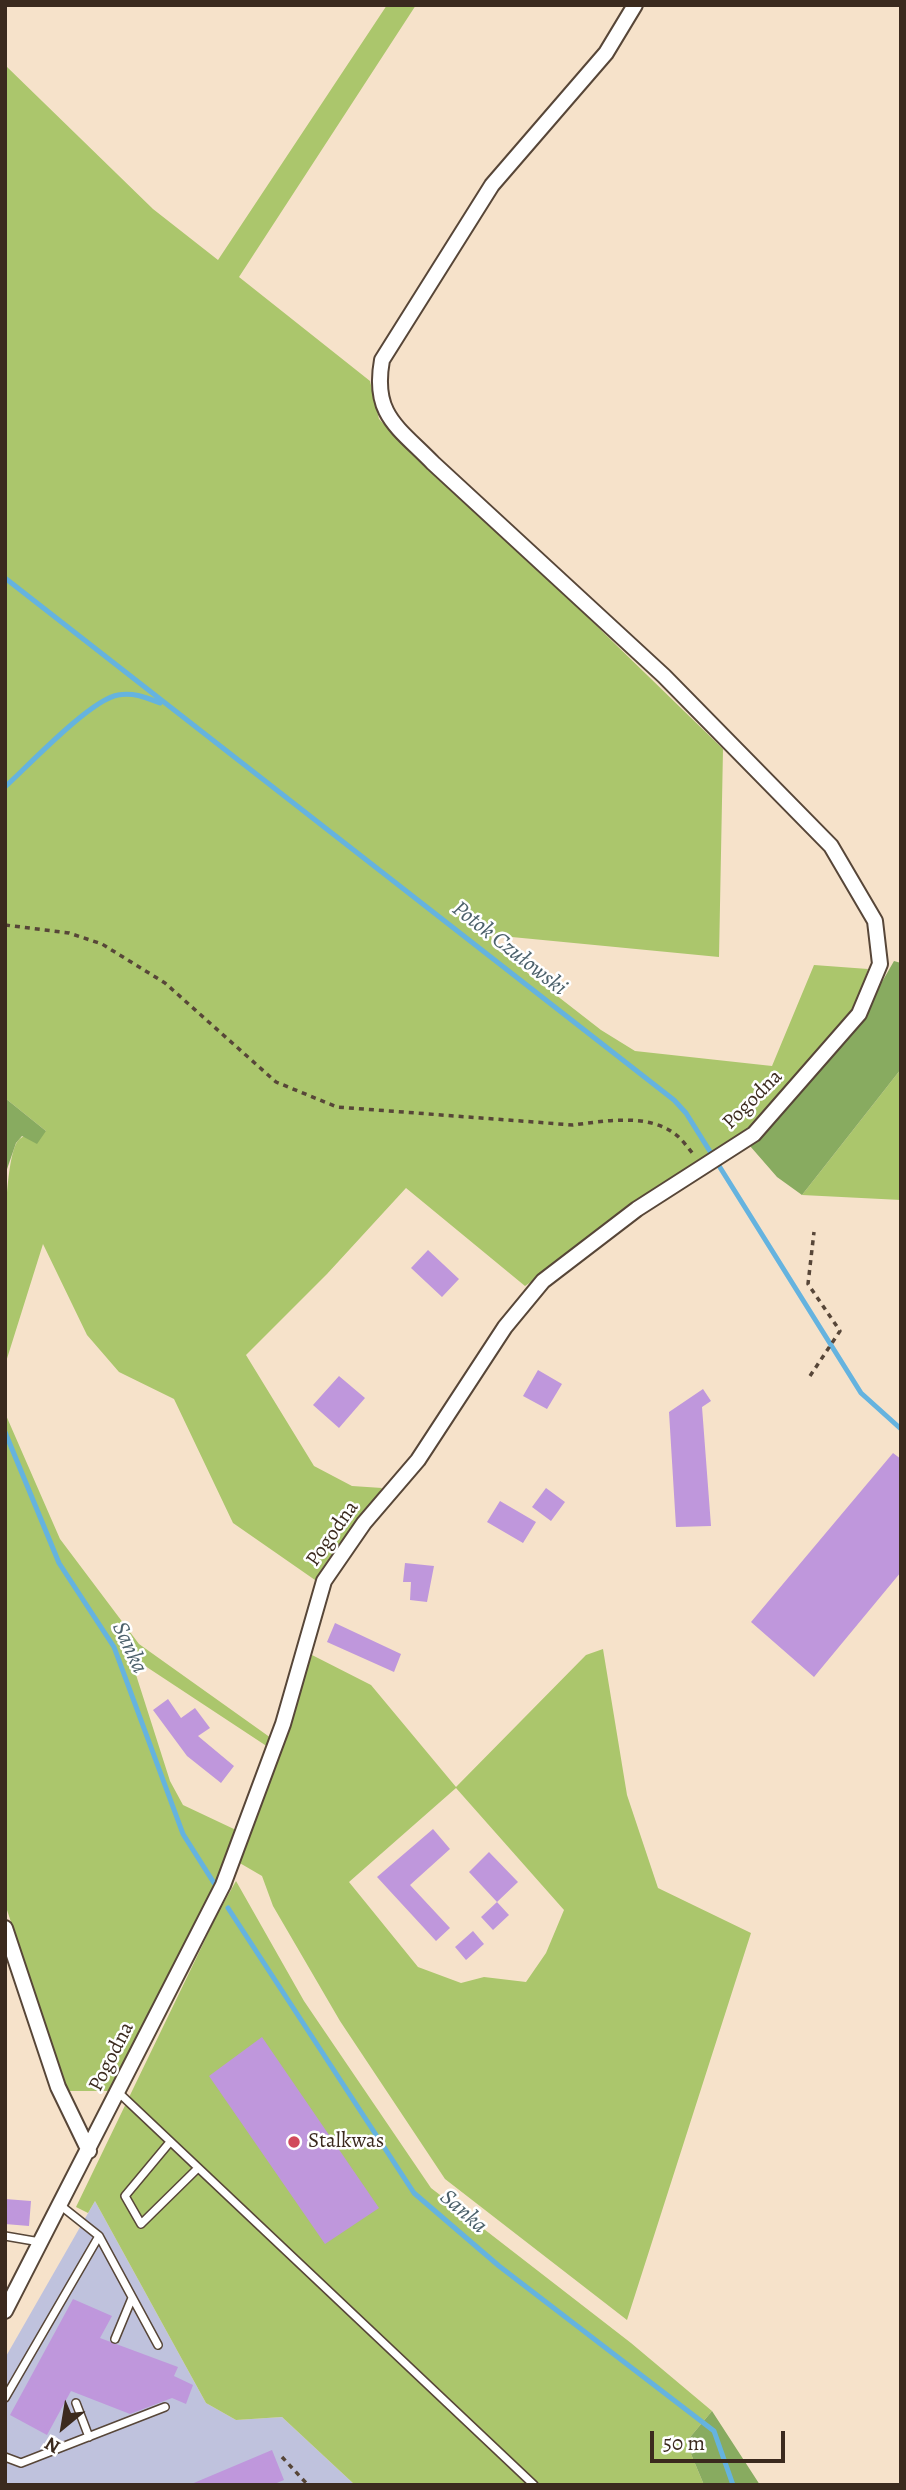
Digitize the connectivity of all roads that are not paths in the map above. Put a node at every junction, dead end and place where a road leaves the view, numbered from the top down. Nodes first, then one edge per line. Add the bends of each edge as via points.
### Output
1 (635, 5) edge
2 (5, 1928) edge
3 (118, 2092) junction
4 (170, 2142) junction
5 (89, 2151) junction
6 (198, 2168) junction
7 (61, 2205) junction
8 (5, 2236) edge
9 (99, 2236) junction
10 (41, 2243) junction
11 (132, 2298) junction
12 (5, 2311) edge
13 (115, 2339) dead end
14 (158, 2345) dead end
15 (5, 2398) edge
16 (76, 2403) dead end
17 (164, 2407) dead end
18 (89, 2437) junction
19 (5, 2457) edge
20 (534, 2485) edge

1 - 3 street, Pogodna via 606,52 492,185 382,360 378,382 382,406 433,463 664,676 831,846 875,921 880,964 859,1014 754,1135 637,1209 543,1281 505,1327 418,1461 364,1523 324,1581 283,1724 223,1885
2 - 5 street via 58,2087
3 - 4 lane
3 - 5 street, Pogodna
4 - 6 lane
4 - 6 lane via 125,2196 141,2224
5 - 7 street, Pogodna
6 - 20 lane
7 - 9 lane
7 - 10 street, Pogodna
8 - 10 lane
9 - 11 lane
9 - 15 lane
10 - 12 street, Pogodna
11 - 13 lane
11 - 14 lane
16 - 18 lane
17 - 18 lane
18 - 19 lane via 22,2463

